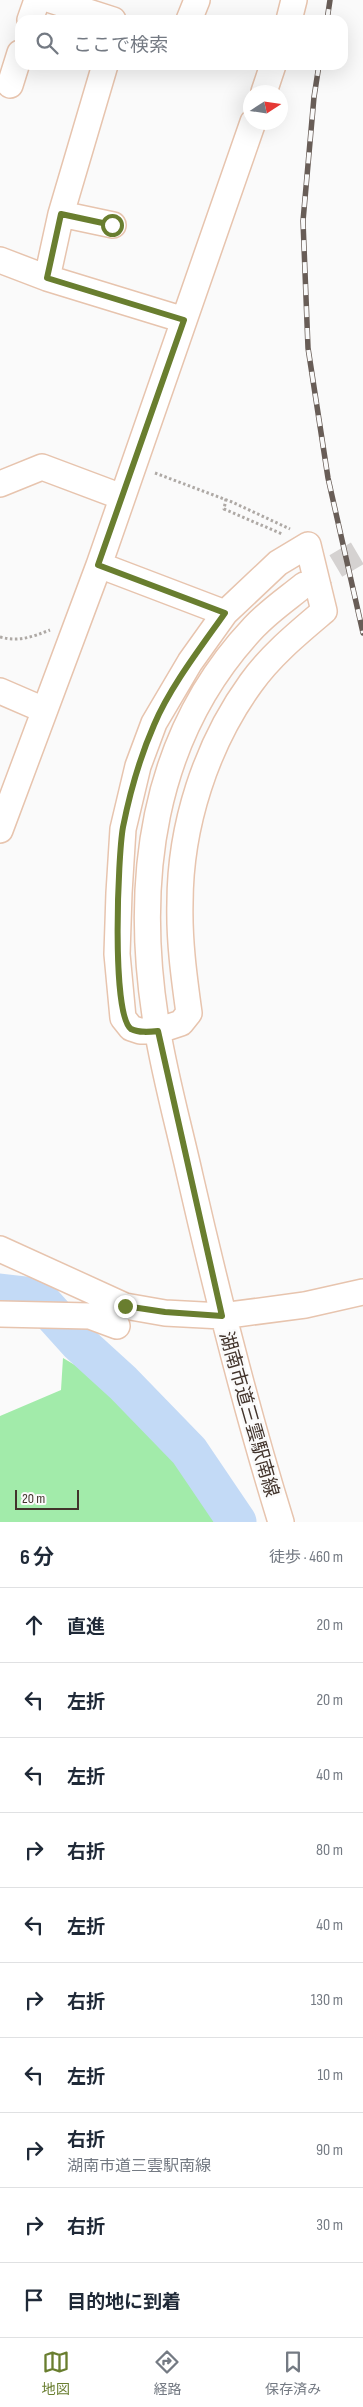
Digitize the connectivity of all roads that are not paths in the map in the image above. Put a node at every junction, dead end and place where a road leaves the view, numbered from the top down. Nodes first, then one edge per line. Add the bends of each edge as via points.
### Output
1 (37, 0) edge
2 (51, 0) edge
3 (197, 0) edge
4 (294, 0) edge
5 (32, 15) edge
6 (98, 15) edge
7 (191, 15) edge
8 (290, 15) edge
9 (15, 69) edge
10 (104, 70) edge
11 (271, 70) edge
12 (10, 85) dead end
13 (266, 85) edge
14 (250, 130) edge
15 (61, 214) junction
16 (112, 225) dead end
17 (0, 260) edge
18 (47, 278) junction
19 (184, 320) junction
20 (0, 484) edge
21 (122, 497) junction
22 (98, 565) junction
23 (304, 584) tunnel mouth
24 (225, 613) junction
25 (0, 692) edge
26 (44, 710) junction
27 (0, 830) edge
28 (158, 1031) junction
29 (0, 1249) edge
30 (363, 1292) edge
31 (0, 1314) edge
32 (222, 1316) junction
33 (117, 1326) dead end
34 (281, 1522) edge

1 - 5 street
2 - 6 street
3 - 7 street
4 - 8 street
9 - 12 street
10 - 15 street
11 - 13 street
14 - 19 street
15 - 16 street
15 - 18 street
17 - 18 street
18 - 19 street
19 - 21 street
20 - 21 street via 42,467
21 - 22 street
22 - 24 street
22 - 26 street
23 - 28 street, 湖南市道三雲駅南線 via 255,626 220,669 174,754 159,807 149,864 147,948
24 - 28 street via 190,662 154,723 138,766 123,828 117,954 124,1018 131,1028 140,1032
24 - 28 street via 278,563 308,545 324,611 286,643 252,682 223,726 203,774 191,813 182,866 182,961 189,1013 182,1023
25 - 26 street
26 - 27 street
28 - 32 street, 湖南市道三雲駅南線
29 - 32 street via 125,1306
30 - 32 street via 305,1305
31 - 33 street via 90,1316
32 - 34 street, 湖南市道三雲駅南線

